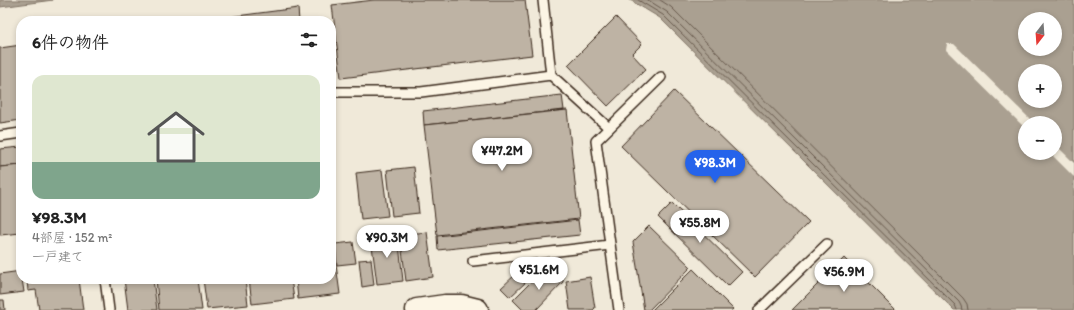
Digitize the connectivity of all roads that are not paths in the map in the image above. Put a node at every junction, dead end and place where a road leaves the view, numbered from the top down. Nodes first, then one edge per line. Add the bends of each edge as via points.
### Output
1 (543, 0) edge
2 (552, 75) junction
3 (661, 76) dead end
4 (336, 92) edge
5 (609, 128) junction
6 (16, 134) edge
7 (0, 136) edge
8 (827, 244) dead end
9 (610, 245) junction
10 (473, 261) dead end
11 (106, 284) edge
12 (109, 310) edge
13 (417, 310) edge
14 (477, 310) edge
15 (619, 310) edge
16 (759, 310) edge

1 - 2 lane
2 - 4 lane via 421,92
2 - 5 lane
3 - 5 lane
5 - 9 lane via 596,141
6 - 7 lane
8 - 16 lane
9 - 10 lane
9 - 15 lane
11 - 12 lane
13 - 14 street via 445,306

